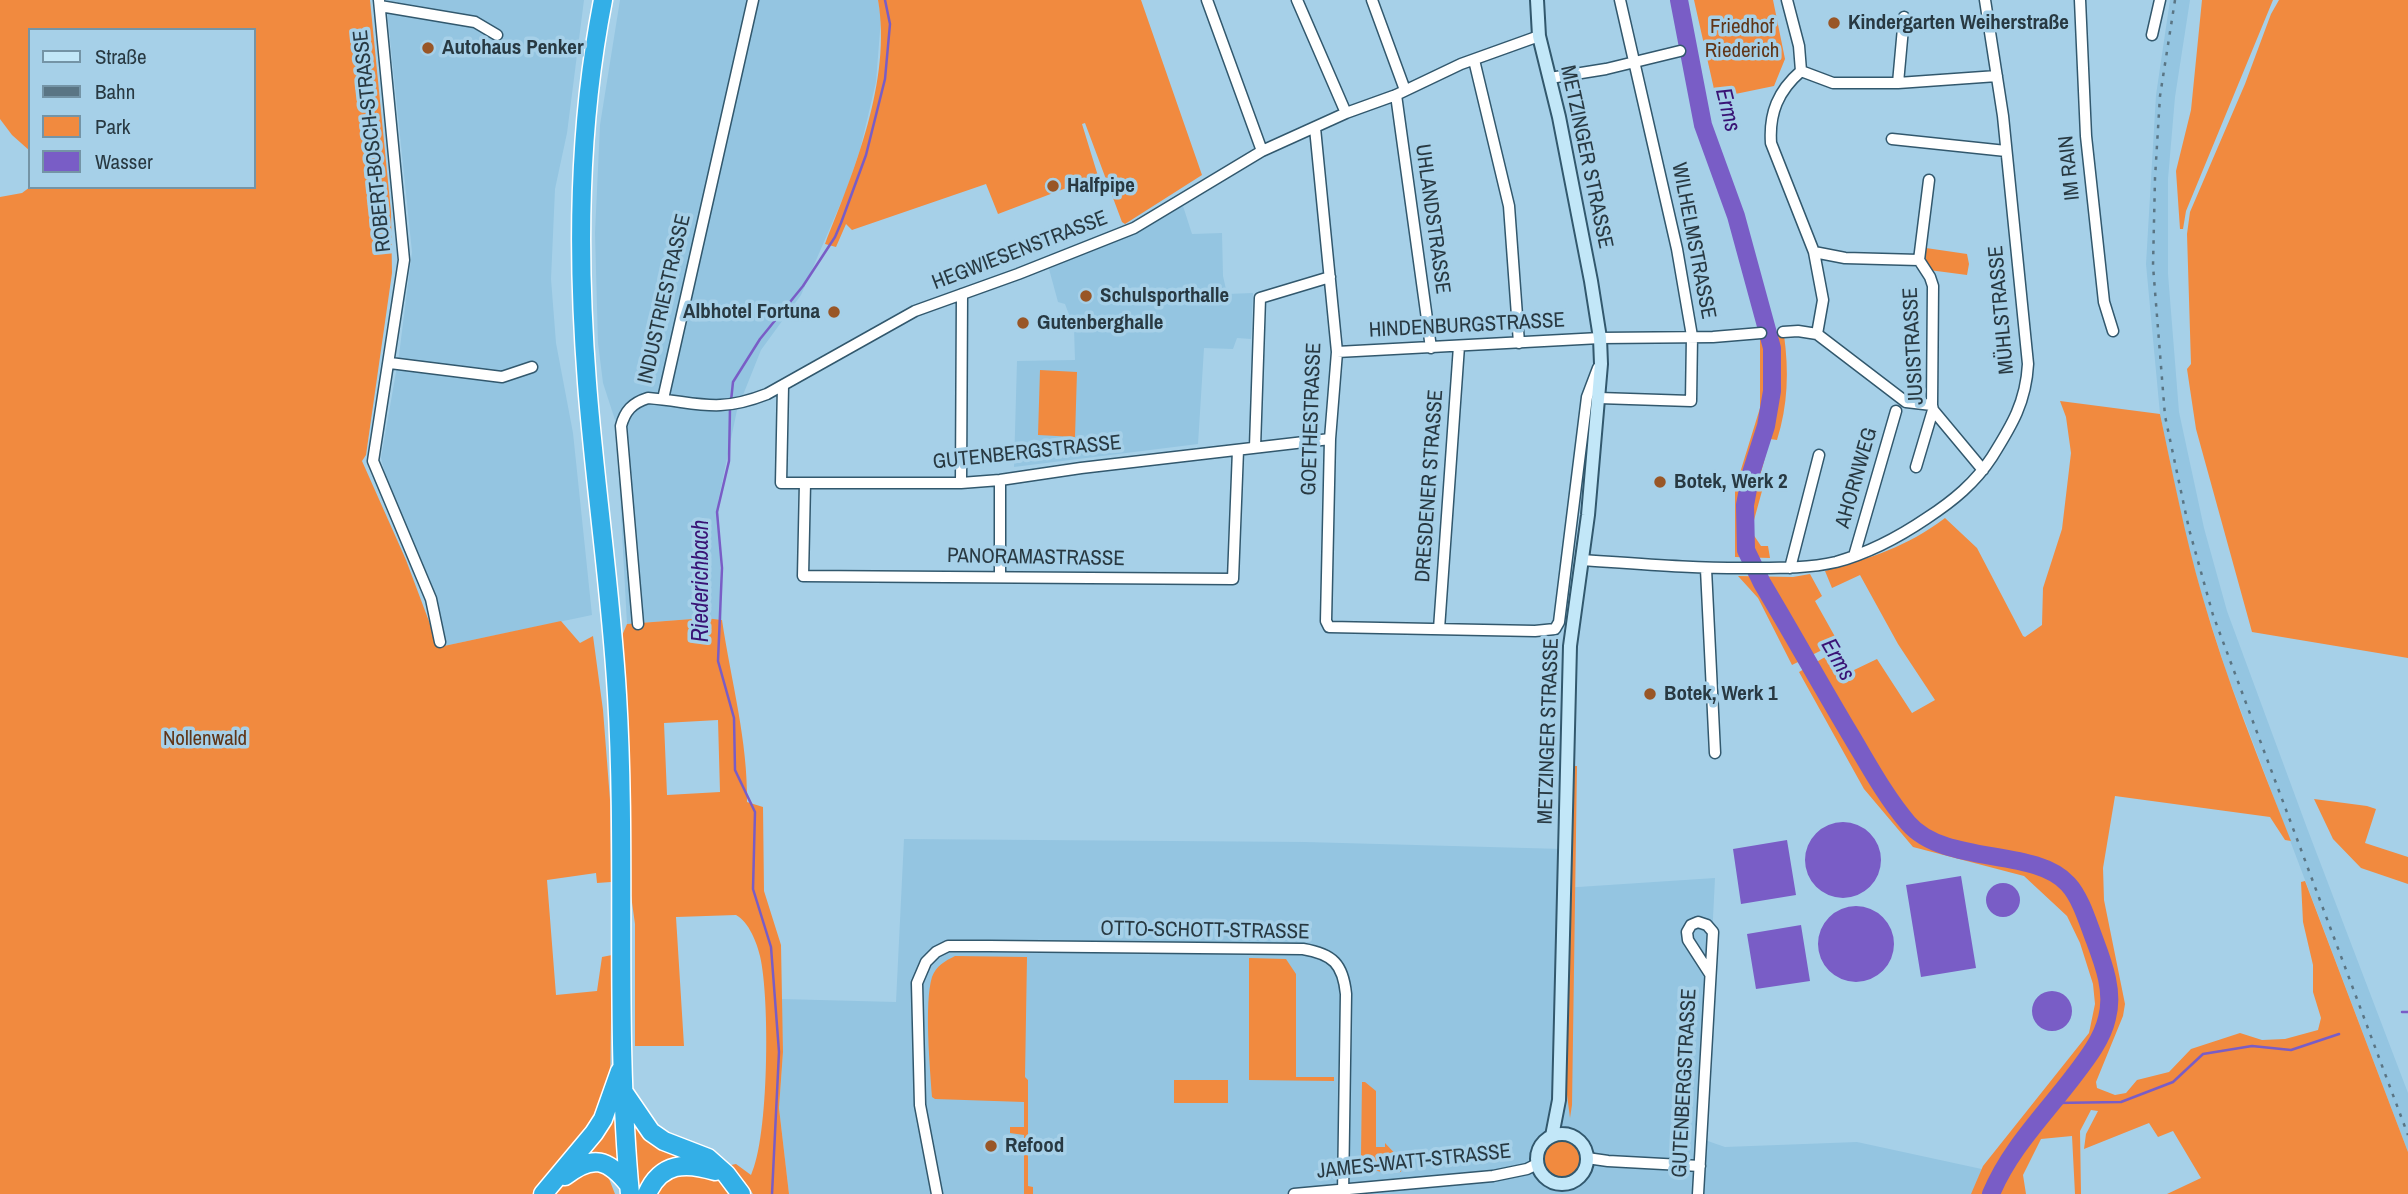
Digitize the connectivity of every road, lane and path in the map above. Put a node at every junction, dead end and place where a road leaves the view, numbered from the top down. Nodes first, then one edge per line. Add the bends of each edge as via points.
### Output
1 (603, 0) edge
2 (753, 0) edge
3 (1207, 0) edge
4 (1297, 0) edge
5 (1372, 0) edge
6 (1537, 0) edge
7 (1620, 0) edge
8 (1787, 0) edge
9 (1985, 0) edge
10 (2080, 0) edge
11 (2160, 0) edge
12 (379, 3) edge
13 (1904, 17) dead end
14 (496, 35) dead end
15 (2152, 35) dead end
16 (1539, 36) junction
17 (1680, 51) dead end
18 (1474, 60) junction
19 (1636, 63) junction
20 (1801, 71) junction
21 (1997, 76) junction
22 (1550, 78) junction
23 (1898, 83) junction
24 (1400, 92) junction
25 (1346, 113) junction
26 (1315, 128) junction
27 (1892, 139) dead end
28 (1262, 151) junction
29 (2006, 151) junction
30 (1929, 180) dead end
31 (1814, 252) junction
32 (1919, 260) junction
33 (1330, 277) junction
34 (962, 294) junction
35 (2113, 331) dead end
36 (1783, 332) dead end
37 (1761, 333) dead end
38 (1817, 334) junction
39 (1692, 336) junction
40 (1600, 338) junction
41 (1519, 343) junction
42 (1459, 346) junction
43 (1431, 348) junction
44 (1337, 352) junction
45 (390, 363) junction
46 (1601, 364) junction
47 (532, 367) dead end
48 (783, 386) junction
49 (1599, 398) junction
50 (663, 399) junction
51 (1933, 407) junction
52 (1896, 411) dead end
53 (1330, 439) junction
54 (1255, 447) junction
55 (1238, 450) junction
56 (1819, 454) dead end
57 (1916, 467) dead end
58 (1983, 470) junction
59 (1000, 480) junction
60 (961, 482) junction
61 (806, 483) junction
62 (1854, 556) junction
63 (1581, 561) junction
64 (1790, 568) junction
65 (1706, 569) junction
66 (1000, 577) junction
67 (638, 624) dead end
68 (1439, 629) junction
69 (440, 642) dead end
70 (1715, 753) dead end
71 (1710, 974) junction
72 (623, 1064) junction
73 (624, 1093) junction
74 (1559, 1100) junction
75 (1570, 1135) junction
76 (1552, 1136) junction
77 (1587, 1158) junction
78 (1537, 1164) junction
79 (1700, 1166) junction
80 (726, 1174) junction
81 (1552, 1188) edge
82 (1568, 1188) edge
83 (630, 1190) edge
84 (1343, 1192) edge
85 (543, 1194) edge
86 (647, 1194) edge
87 (741, 1194) edge
88 (937, 1194) edge
89 (1294, 1194) edge
90 (1698, 1194) edge

1 - 72 highway via 583,151 581,273 621,768
2 - 50 street, INDUSTRIESTRASSE
3 - 28 street
4 - 25 street
5 - 24 street, UHLANDSTRASSE
6 - 16 street, METZINGER STRASSE
7 - 19 street, WILHELMSTRASSE
8 - 20 street
9 - 21 street, MÜHLSTRASSE
10 - 35 street, IM RAIN via 2086,136 2104,302
11 - 15 street
12 - 14 street via 475,22
12 - 45 street, ROBERT-BOSCH-STRASSE via 404,260
13 - 23 street
16 - 18 street, HEGWIESENSTRASSE
16 - 22 street, METZINGER STRASSE
17 - 19 street
18 - 24 street, HEGWIESENSTRASSE
18 - 41 street via 1509,206
19 - 22 street
19 - 39 street, WILHELMSTRASSE via 1678,249
20 - 23 street via 1833,83
20 - 31 street via 1781,92 1773,110 1771,143
21 - 23 street
21 - 29 street, MÜHLSTRASSE
22 - 40 street, METZINGER STRASSE
24 - 25 street, HEGWIESENSTRASSE
24 - 43 street, UHLANDSTRASSE
25 - 26 street, HEGWIESENSTRASSE
26 - 28 street, HEGWIESENSTRASSE
26 - 33 street, GOETHESTRASSE
27 - 29 street
28 - 34 street, HEGWIESENSTRASSE via 1133,228
29 - 58 street, MÜHLSTRASSE via 2027,386 2020,408
30 - 32 street
31 - 32 street, JUSISTRASSE via 1845,258
31 - 38 street via 1823,300
32 - 51 street, JUSISTRASSE via 1933,286
33 - 44 street, GOETHESTRASSE
33 - 54 street via 1260,298
34 - 48 street, HEGWIESENSTRASSE via 896,320
34 - 60 street
36 - 38 street
37 - 39 street, WILHELMSTRASSE
38 - 51 street via 1906,402
39 - 40 street, HINDENBURGSTRASSE
39 - 49 street, WILHELMSTRASSE via 1691,401
40 - 41 street, HINDENBURGSTRASSE
40 - 46 street, METZINGER STRASSE
41 - 42 street, HINDENBURGSTRASSE
42 - 43 street, HINDENBURGSTRASSE
42 - 68 street, DRESDENER STRASSE
43 - 44 street, HINDENBURGSTRASSE
44 - 53 street, GOETHESTRASSE
45 - 47 street via 502,377
45 - 69 street, ROBERT-BOSCH-STRASSE via 373,461 431,599
46 - 49 street, METZINGER STRASSE
46 - 68 street, METZINGER STRASSE via 1587,397 1555,629
48 - 50 street, HEGWIESENSTRASSE via 725,406
48 - 61 street, GUTENBERGSTRASSE via 781,483
49 - 63 street, METZINGER STRASSE
50 - 67 street, INDUSTRIESTRASSE via 638,401 624,415 621,426
51 - 57 street
51 - 58 street, JUSISTRASSE
52 - 62 street, AHORNWEG
53 - 54 street, GUTENBERGSTRASSE
53 - 68 street, GOETHESTRASSE via 1329,627
54 - 55 street, GUTENBERGSTRASSE
55 - 59 street, GUTENBERGSTRASSE
55 - 66 street, PANORAMASTRASSE via 1233,579
56 - 64 street
58 - 62 street, MÜHLSTRASSE via 1966,489 1903,534
59 - 60 street, GUTENBERGSTRASSE
59 - 66 street
60 - 61 street, GUTENBERGSTRASSE
61 - 66 street, PANORAMASTRASSE via 803,576
62 - 64 street, MÜHLSTRASSE
63 - 65 street, MÜHLSTRASSE
63 - 74 street, METZINGER STRASSE via 1570,646
64 - 65 street, MÜHLSTRASSE
65 - 70 street
71 - 71 street, GUTENBERGSTRASSE via 1713,932 1698,922 1687,932 1688,940
71 - 79 street, GUTENBERGSTRASSE
72 - 73 highway
72 - 85 highway via 598,1126
73 - 80 highway via 651,1132 708,1158
73 - 83 highway
74 - 75 street, METZINGER STRASSE
74 - 76 street, METZINGER STRASSE
75 - 76 street
75 - 77 street via 1585,1148
76 - 78 street via 1539,1147
77 - 79 street
77 - 82 street via 1586,1168
78 - 81 street
78 - 84 street, JAMES-WATT-STRASSE via 1493,1176
79 - 90 street, GUTENBERGSTRASSE
80 - 86 highway via 694,1164 674,1167 661,1173
80 - 87 highway
81 - 82 street via 1560,1184
83 - 85 highway via 612,1166 598,1161 573,1170
84 - 88 street, OTTO-SCHOTT-STRASSE via 1346,994 1341,970 1326,955 1303,949 948,946 926,962 917,983 918,1077
84 - 89 street, JAMES-WATT-STRASSE

